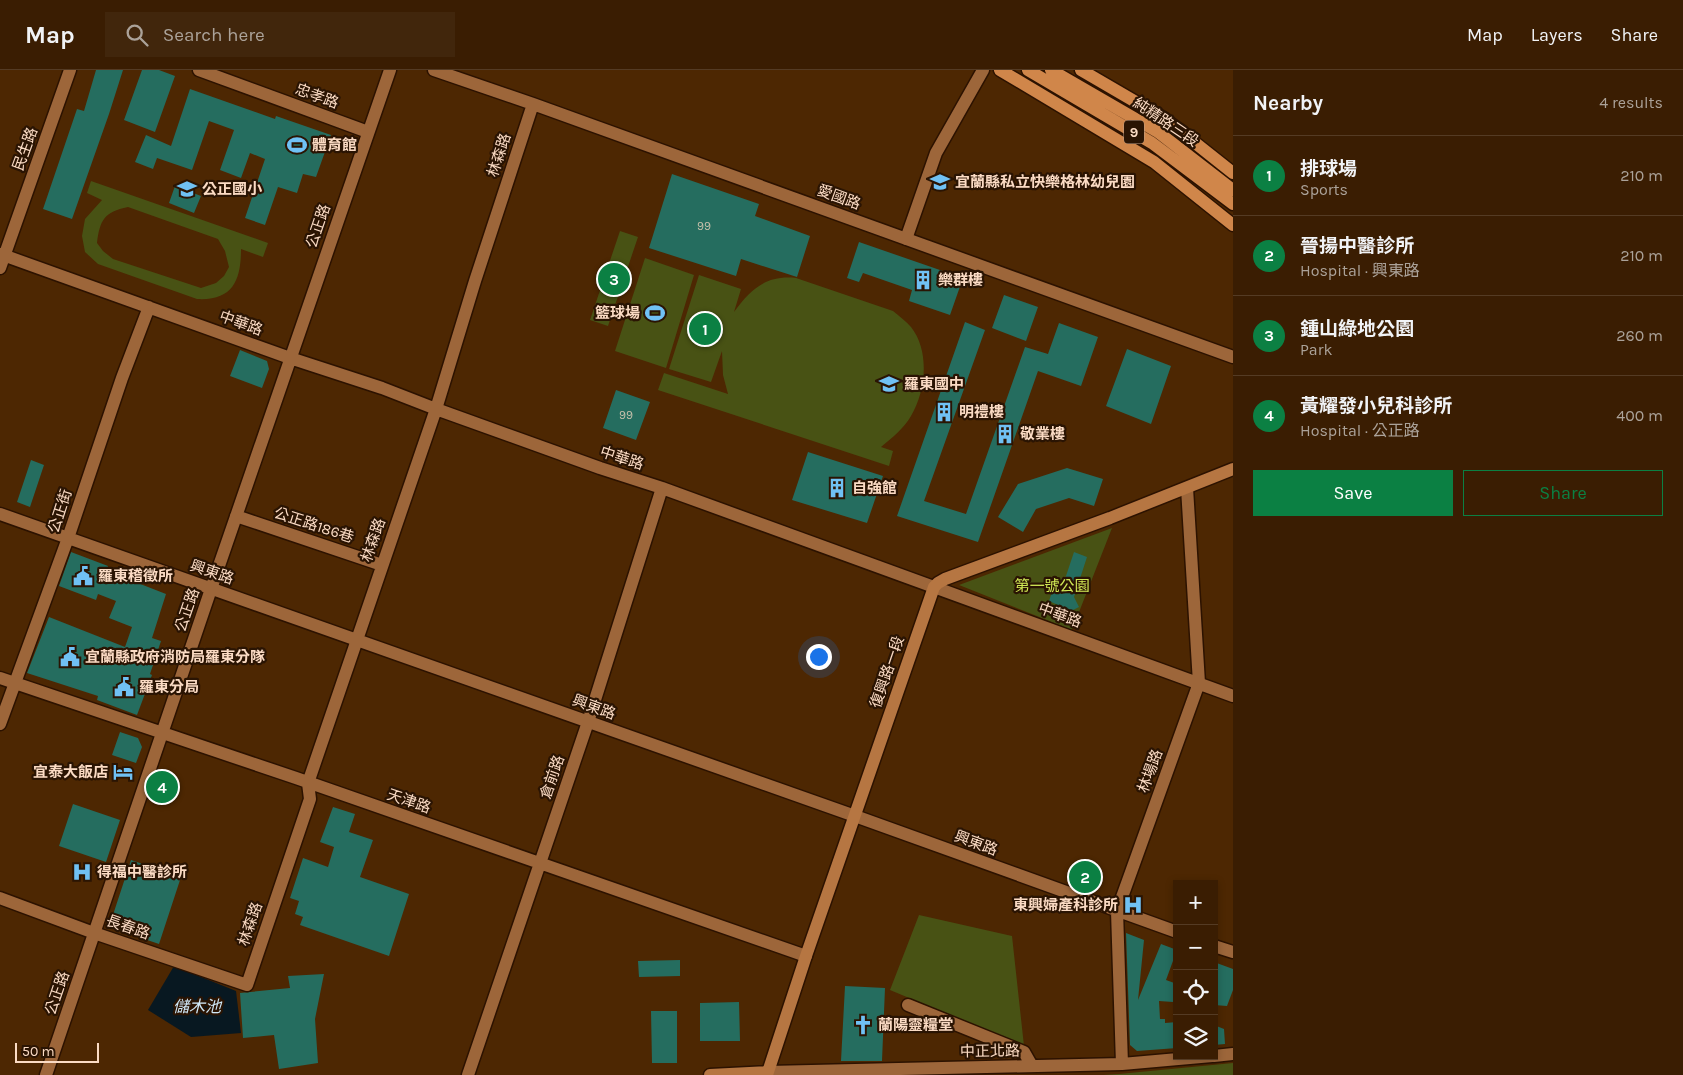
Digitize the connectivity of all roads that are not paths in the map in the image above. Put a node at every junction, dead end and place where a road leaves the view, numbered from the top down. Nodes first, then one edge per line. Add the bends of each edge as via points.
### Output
1 (70, 70) edge
2 (199, 70) edge
3 (390, 70) edge
4 (434, 70) edge
5 (983, 70) edge
6 (1000, 70) edge
7 (1028, 70) edge
8 (1051, 70) edge
9 (1081, 70) edge
10 (533, 104) junction
11 (368, 132) junction
12 (1233, 173) edge
13 (1233, 190) edge
14 (1233, 204) edge
15 (1233, 225) edge
16 (906, 239) junction
17 (2, 254) edge
18 (0, 268) edge
19 (149, 308) junction
20 (1233, 357) edge
21 (290, 358) junction
22 (436, 409) junction
23 (1233, 469) edge
24 (662, 488) junction
25 (1187, 488) junction
26 (0, 514) edge
27 (236, 516) junction
28 (68, 538) junction
29 (382, 565) junction
30 (934, 587) junction
31 (211, 589) junction
32 (357, 640) junction
33 (0, 678) edge
34 (15, 683) junction
35 (1199, 683) junction
36 (1233, 696) edge
37 (588, 722) junction
38 (0, 724) edge
39 (163, 733) junction
40 (308, 783) junction
41 (855, 816) junction
42 (540, 863) junction
43 (0, 898) edge
44 (1117, 911) junction
45 (1173, 931) edge
46 (94, 933) junction
47 (1218, 947) edge
48 (1233, 952) edge
49 (806, 956) junction
50 (247, 984) joint
51 (908, 1005) dead end
52 (1233, 1054) edge
53 (1218, 1056) edge
54 (1173, 1060) edge
55 (1122, 1064) junction
56 (1032, 1066) junction
57 (767, 1074) edge
58 (46, 1075) edge
59 (468, 1075) edge
60 (710, 1075) edge

1 - 17 street, 民生路
2 - 11 street, 忠孝路
3 - 11 street, 公正路
4 - 10 street, 愛國路
5 - 16 street via 936,153
6 - 15 main road via 1154,162
7 - 14 main road, 純精路三段 / 9 via 1152,143
8 - 13 main road, 純精路三段 / 9 via 1158,132
9 - 12 main road, 純精路三段 via 1165,119
10 - 16 street, 愛國路
10 - 22 street, 林森路
11 - 21 street, 公正路
16 - 20 street, 愛國路
17 - 18 street, 民生路
17 - 19 street, 中華路
19 - 21 street, 中華路
19 - 28 street, 公正街
21 - 22 street, 中華路
21 - 27 street, 公正路
22 - 24 street, 中華路
22 - 29 street, 林森路
23 - 25 main road
24 - 30 street, 中華路
24 - 37 street, 倉前路
25 - 30 main road via 945,579
25 - 35 street, 林場路
26 - 28 street, 興東路
27 - 29 street, 公正路186巷
27 - 31 street, 公正路
28 - 31 street, 興東路
28 - 34 street, 公正街
29 - 32 street, 林森路
30 - 35 street, 中華路
30 - 41 main road, 復興路一段
31 - 32 street, 興東路
31 - 39 street, 公正路
32 - 37 street, 興東路
32 - 40 street, 林森路
33 - 34 street, 天津路
34 - 38 street, 公正街
34 - 39 street, 天津路
35 - 36 street, 中華路
35 - 44 street, 林場路
37 - 41 street, 興東路
37 - 42 street, 倉前路
39 - 40 street, 天津路
39 - 46 street, 公正路
40 - 42 street, 天津路
40 - 50 street, 林森路 via 310,799
41 - 44 street, 興東路
41 - 49 main road, 復興路一段
42 - 49 street, 天津路
42 - 59 street, 倉前路
43 - 46 street, 長春路
44 - 45 street, 興東路
44 - 55 street, 林場路
46 - 50 street, 長春路
46 - 58 street, 公正路
47 - 48 street
49 - 57 main road, 復興路一段
51 - 56 street via 1024,1052
52 - 53 street, 中正北路
54 - 55 street, 中正北路
55 - 56 street, 中正北路
56 - 57 street, 中正北路
57 - 60 main road, 中正北路

